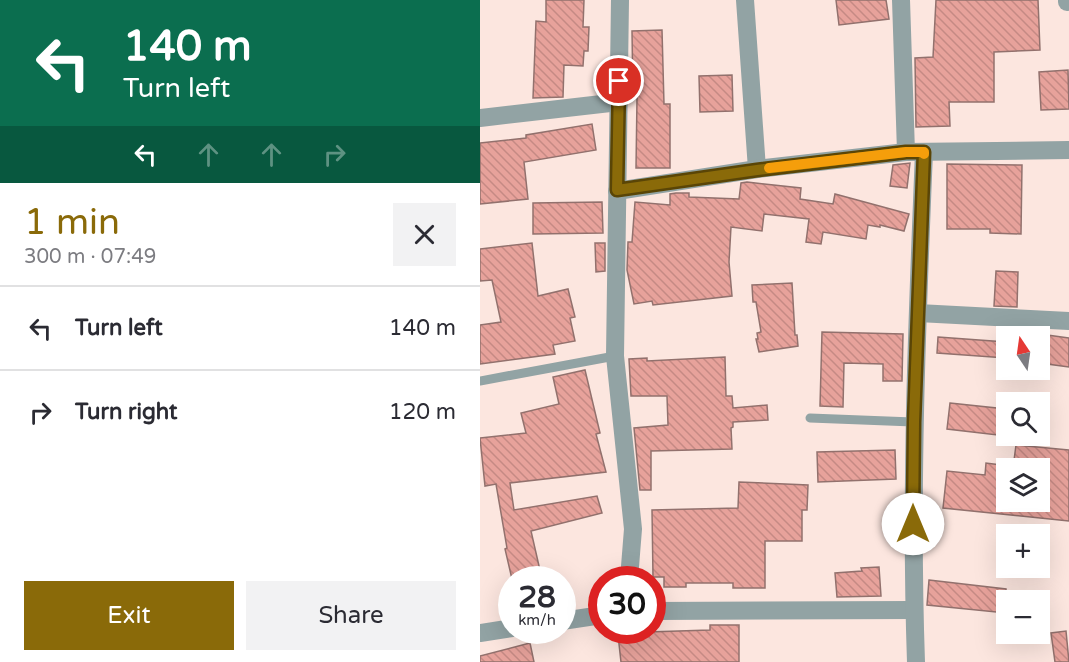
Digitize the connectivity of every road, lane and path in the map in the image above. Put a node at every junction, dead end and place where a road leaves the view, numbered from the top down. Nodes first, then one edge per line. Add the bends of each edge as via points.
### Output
1 (620, 0) edge
2 (745, 0) edge
3 (901, 0) edge
4 (619, 102) junction
5 (480, 118) edge
6 (1069, 150) edge
7 (906, 152) junction
8 (924, 152) junction
9 (757, 170) junction
10 (617, 190) junction
11 (918, 313) junction
12 (1069, 321) edge
13 (615, 356) junction
14 (480, 381) edge
15 (810, 418) dead end
16 (914, 422) junction
17 (630, 566) edge
18 (914, 610) junction
19 (666, 611) edge
20 (498, 630) edge
21 (480, 633) edge
22 (916, 662) edge

1 - 4 street
2 - 9 street
3 - 7 street
4 - 5 street
4 - 10 street
6 - 8 street
7 - 8 street
7 - 9 street
8 - 11 street
9 - 10 street
10 - 13 street
11 - 12 street
11 - 16 street
13 - 14 lane
13 - 17 street via 633,529
15 - 16 lane
16 - 18 street
18 - 19 street
18 - 22 street
20 - 21 street

